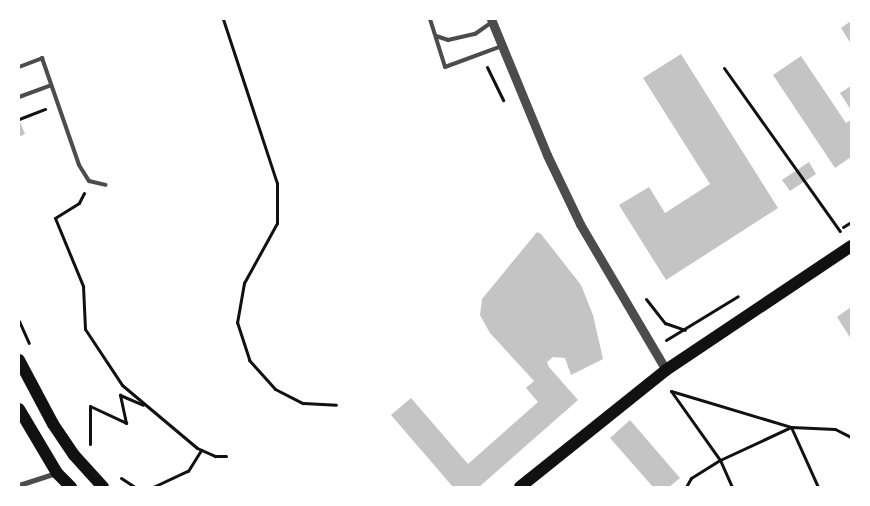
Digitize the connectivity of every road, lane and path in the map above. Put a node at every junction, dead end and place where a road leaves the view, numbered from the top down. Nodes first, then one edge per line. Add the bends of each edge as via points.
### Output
1 (223, 19) edge
2 (430, 19) edge
3 (492, 20) edge
4 (436, 36) junction
5 (502, 46) junction
6 (19, 67) edge
7 (724, 68) dead end
8 (50, 86) junction
9 (19, 97) edge
10 (57, 104) junction
11 (19, 119) edge
12 (90, 182) junction
13 (106, 185) dead end
14 (851, 222) edge
15 (839, 230) junction
16 (831, 235) dead end
17 (848, 242) edge
18 (642, 293) dead end
19 (742, 293) dead end
20 (686, 330) junction
21 (654, 345) junction
22 (19, 360) edge
23 (666, 370) junction
24 (336, 404) dead end
25 (146, 406) junction
26 (19, 409) edge
27 (791, 427) junction
28 (851, 437) edge
29 (90, 448) dead end
30 (201, 450) junction
31 (226, 456) dead end
32 (720, 460) junction
33 (57, 473) junction
34 (19, 485) edge
35 (71, 487) edge
36 (103, 487) edge
37 (152, 487) edge
38 (520, 487) edge
39 (686, 487) edge
40 (732, 487) edge
41 (818, 487) edge

1 - 24 path via 277,184 277,223 244,283 237,322 249,360 274,389 303,403
2 - 4 lane
3 - 4 lane via 475,34 448,40
3 - 5 street
4 - 5 lane via 445,67
5 - 21 street via 580,224 610,279
6 - 8 lane via 42,58
7 - 15 path
8 - 9 lane
8 - 10 lane
10 - 11 path
10 - 12 lane via 79,165
12 - 13 lane
12 - 25 path via 79,203 55,218 82,286 86,329 122,385
14 - 15 path
15 - 16 path
15 - 17 path
17 - 23 main road
18 - 20 path via 665,323
19 - 20 path
20 - 21 path
21 - 23 street
22 - 36 main road via 52,424
23 - 38 main road
25 - 29 path via 120,395 126,423 90,406
25 - 30 path
26 - 33 main road
27 - 28 path via 835,429
27 - 32 path
27 - 32 path via 671,391
27 - 41 path
30 - 31 path via 215,456
30 - 37 path via 188,471
32 - 39 path via 691,478
32 - 40 path
33 - 34 street
33 - 35 main road

